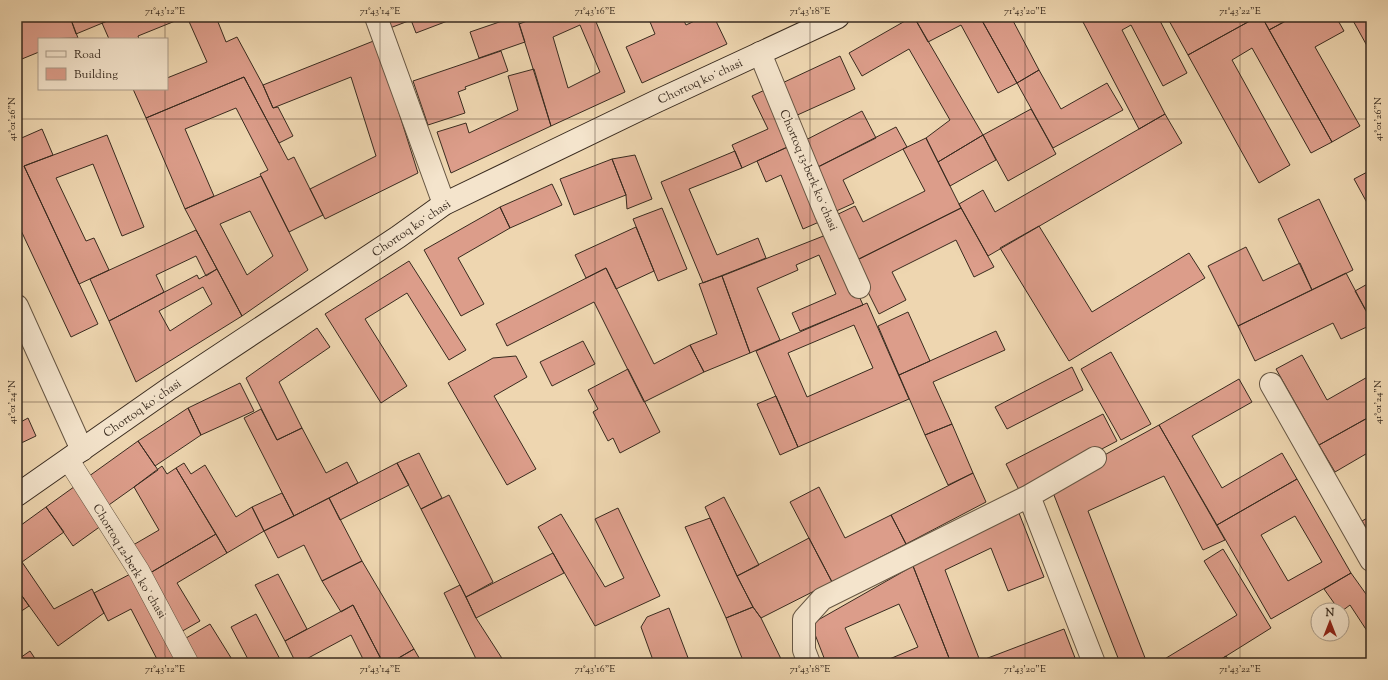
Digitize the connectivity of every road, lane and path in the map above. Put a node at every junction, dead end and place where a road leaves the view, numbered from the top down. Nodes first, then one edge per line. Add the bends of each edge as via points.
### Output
1 (376, 17) edge
2 (838, 17) edge
3 (760, 53) junction
4 (444, 204) junction
5 (859, 287) dead end
6 (17, 306) edge
7 (1271, 384) dead end
8 (76, 456) junction
9 (1095, 458) dead end
10 (17, 495) edge
11 (1029, 496) junction
12 (1371, 560) edge
13 (188, 663) edge
14 (809, 663) edge
15 (1094, 663) edge

1 - 4 street
2 - 3 street, Chortoq koʻchasi
3 - 4 street, Chortoq koʻchasi
3 - 5 street, Chortoq 13-berk koʻchasi
4 - 8 street, Chortoq koʻchasi via 170,388
6 - 8 street
7 - 12 street
8 - 10 street, Chortoq koʻchasi
8 - 13 street, Chortoq 12-berk koʻchasi
9 - 11 street
11 - 14 street via 822,599 804,619 804,650
11 - 15 street

